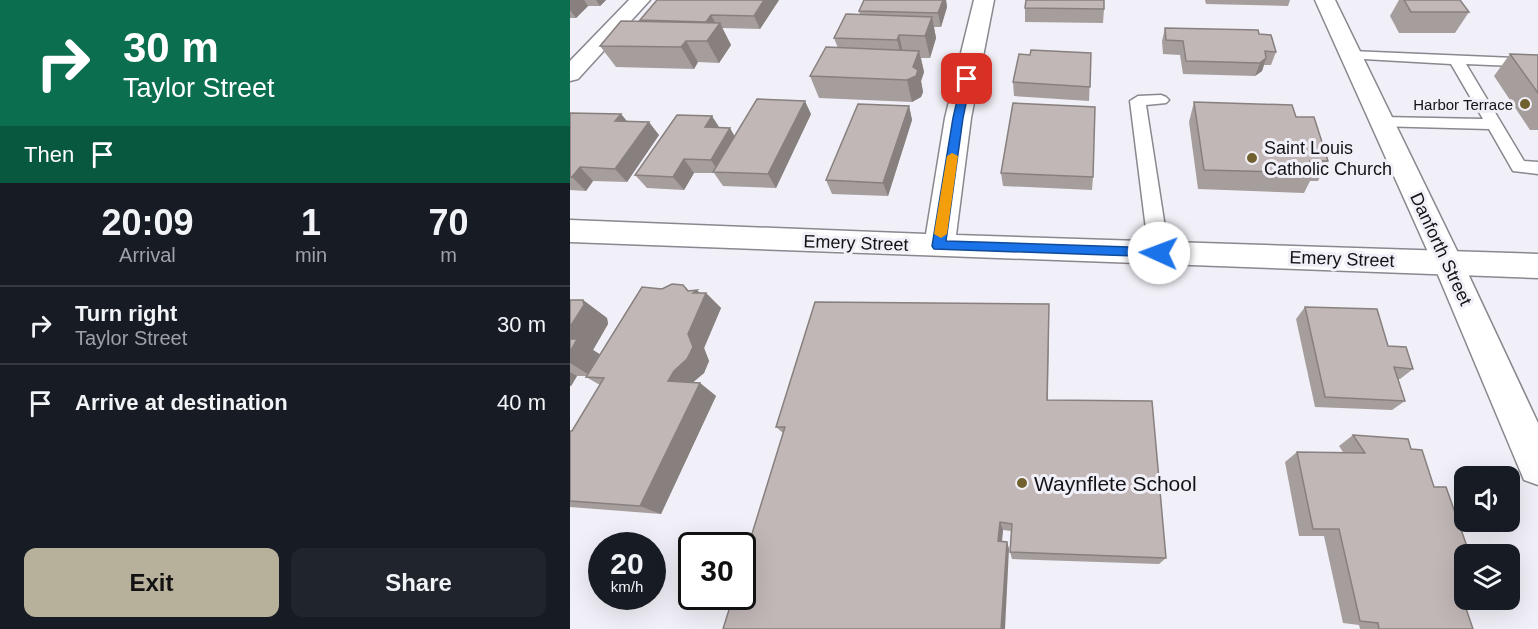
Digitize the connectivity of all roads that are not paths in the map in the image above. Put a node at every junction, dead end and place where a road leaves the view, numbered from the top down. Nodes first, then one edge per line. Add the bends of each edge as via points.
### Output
1 (640, 0) edge
2 (984, 0) edge
3 (1325, 0) edge
4 (1351, 55) junction
5 (1456, 59) junction
6 (1538, 63) edge
7 (570, 74) edge
8 (1161, 100) dead end
9 (1382, 122) junction
10 (1493, 124) junction
11 (1538, 168) edge
12 (570, 231) edge
13 (939, 246) junction
14 (1159, 253) junction
15 (1448, 262) junction
16 (1538, 266) edge
17 (1538, 466) edge

1 - 7 street
2 - 13 street via 958,118
3 - 4 street, Danforth Street
4 - 5 lane
4 - 9 street, Danforth Street
5 - 6 lane
5 - 10 lane
8 - 14 lane via 1138,101
9 - 10 lane
9 - 15 street, Danforth Street
10 - 11 lane via 1519,167
12 - 13 street, Emery Street
13 - 14 street, Emery Street
14 - 15 street, Emery Street
15 - 16 street, Emery Street
15 - 17 street, Danforth Street

